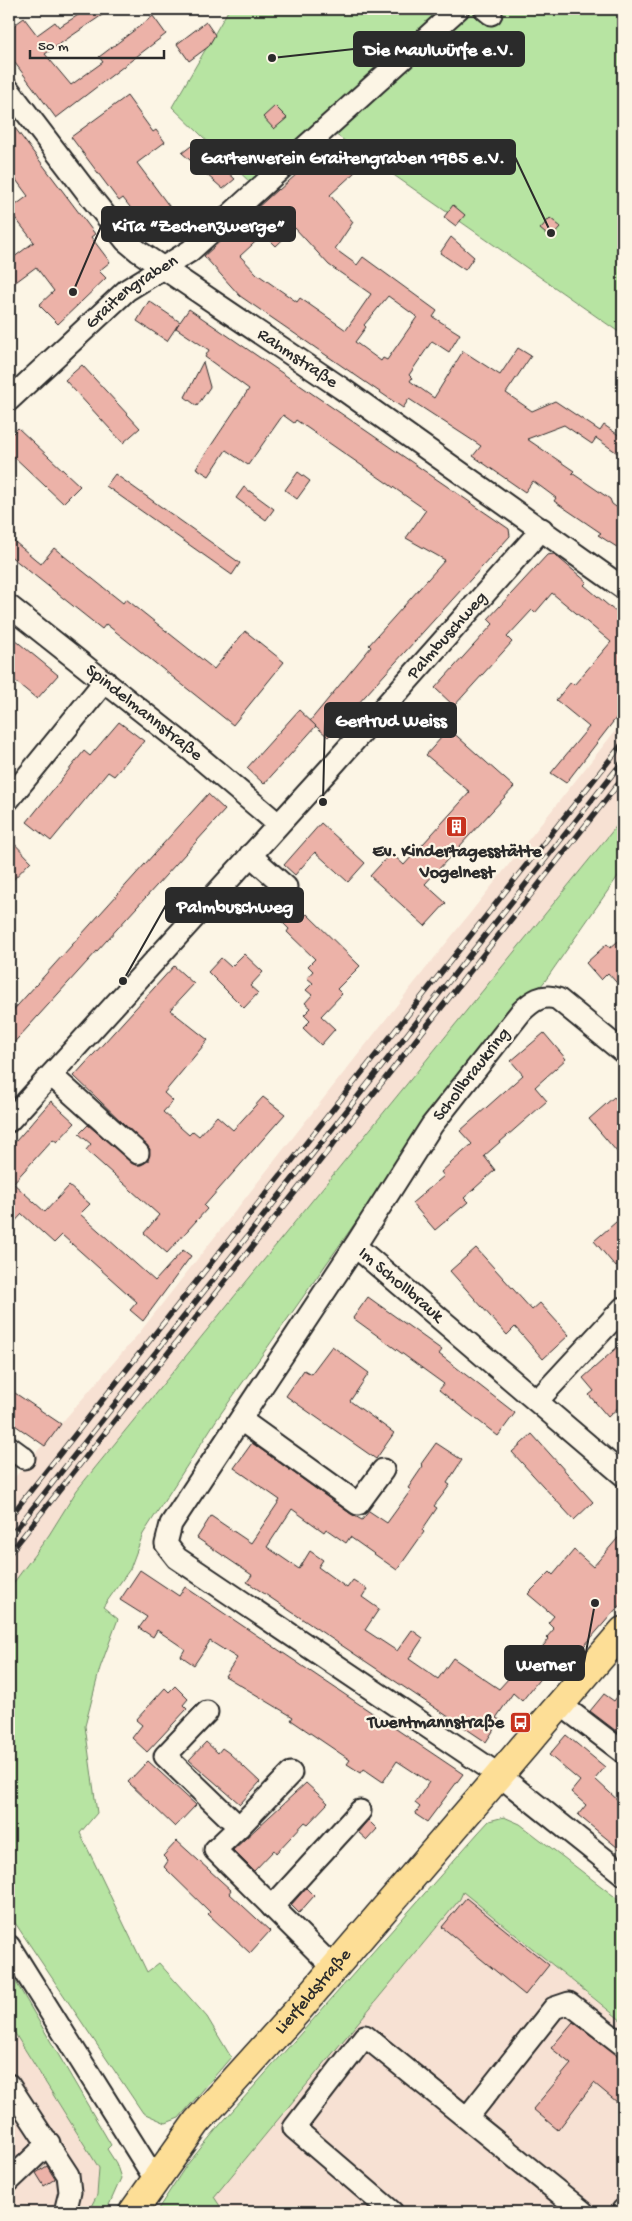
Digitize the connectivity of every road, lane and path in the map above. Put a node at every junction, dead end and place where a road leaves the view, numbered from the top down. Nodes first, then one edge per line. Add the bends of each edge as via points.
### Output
1 (458, 9) edge
2 (9, 90) edge
3 (161, 269) junction
4 (9, 400) edge
5 (542, 528) junction
6 (623, 588) edge
7 (9, 606) edge
8 (105, 682) junction
9 (9, 800) edge
10 (278, 824) junction
11 (250, 855) junction
12 (286, 887) dead end
13 (623, 1052) edge
14 (51, 1074) junction
15 (9, 1121) edge
16 (138, 1153) dead end
17 (355, 1246) junction
18 (623, 1308) edge
19 (538, 1400) junction
20 (240, 1420) junction
21 (383, 1470) dead end
22 (623, 1475) edge
23 (623, 1631) edge
24 (560, 1704) junction
25 (207, 1712) dead end
26 (623, 1752) edge
27 (291, 1772) dead end
28 (499, 1775) junction
29 (360, 1811) dead end
30 (239, 1827) junction
31 (623, 1874) edge
32 (272, 1907) junction
33 (9, 1946) edge
34 (334, 1968) junction
35 (623, 2045) edge
36 (9, 2085) edge
37 (467, 2118) junction
38 (49, 2143) junction
39 (155, 2179) junction
40 (9, 2181) edge
41 (65, 2212) edge
42 (133, 2212) edge
43 (392, 2212) edge
44 (583, 2212) edge

1 - 3 street, Graitengraben via 190,251
2 - 3 street, Rahmstraße via 121,235
3 - 4 street, Graitengraben via 127,290
3 - 5 street, Rahmstraße via 341,388
5 - 6 street, Rahmstraße
5 - 10 street, Palmbuschweg
7 - 8 street, Spindelmannstraße
8 - 9 street
8 - 10 street, Spindelmannstraße
10 - 11 street, Palmbuschweg
11 - 12 street
11 - 14 street, Palmbuschweg
13 - 17 street, Schollbraukring via 558,999 549,996 532,1001 432,1125
14 - 15 street, Palmbuschweg
14 - 16 street
17 - 19 street, Im Schollbrauk
17 - 20 street, Im Schollbrauk
18 - 19 street
19 - 22 street, Im Schollbrauk
20 - 21 street via 358,1504
20 - 28 street, Im Schollbrauk via 172,1524 166,1544 177,1558
23 - 24 main road, Lierfeldstraße
24 - 26 street
24 - 28 main road, Lierfeldstraße
25 - 30 street via 164,1756
27 - 30 street
28 - 31 street
28 - 34 main road, Lierfeldstraße
29 - 32 street
30 - 32 street via 215,1850
32 - 34 street
33 - 39 street
34 - 39 main road, Lierfeldstraße via 197,2122
35 - 37 street via 569,2003 554,2008
36 - 38 street
37 - 43 street via 366,2036 294,2128
37 - 44 street
38 - 40 street
38 - 41 street via 70,2181
39 - 42 main road, Lierfeldstraße

